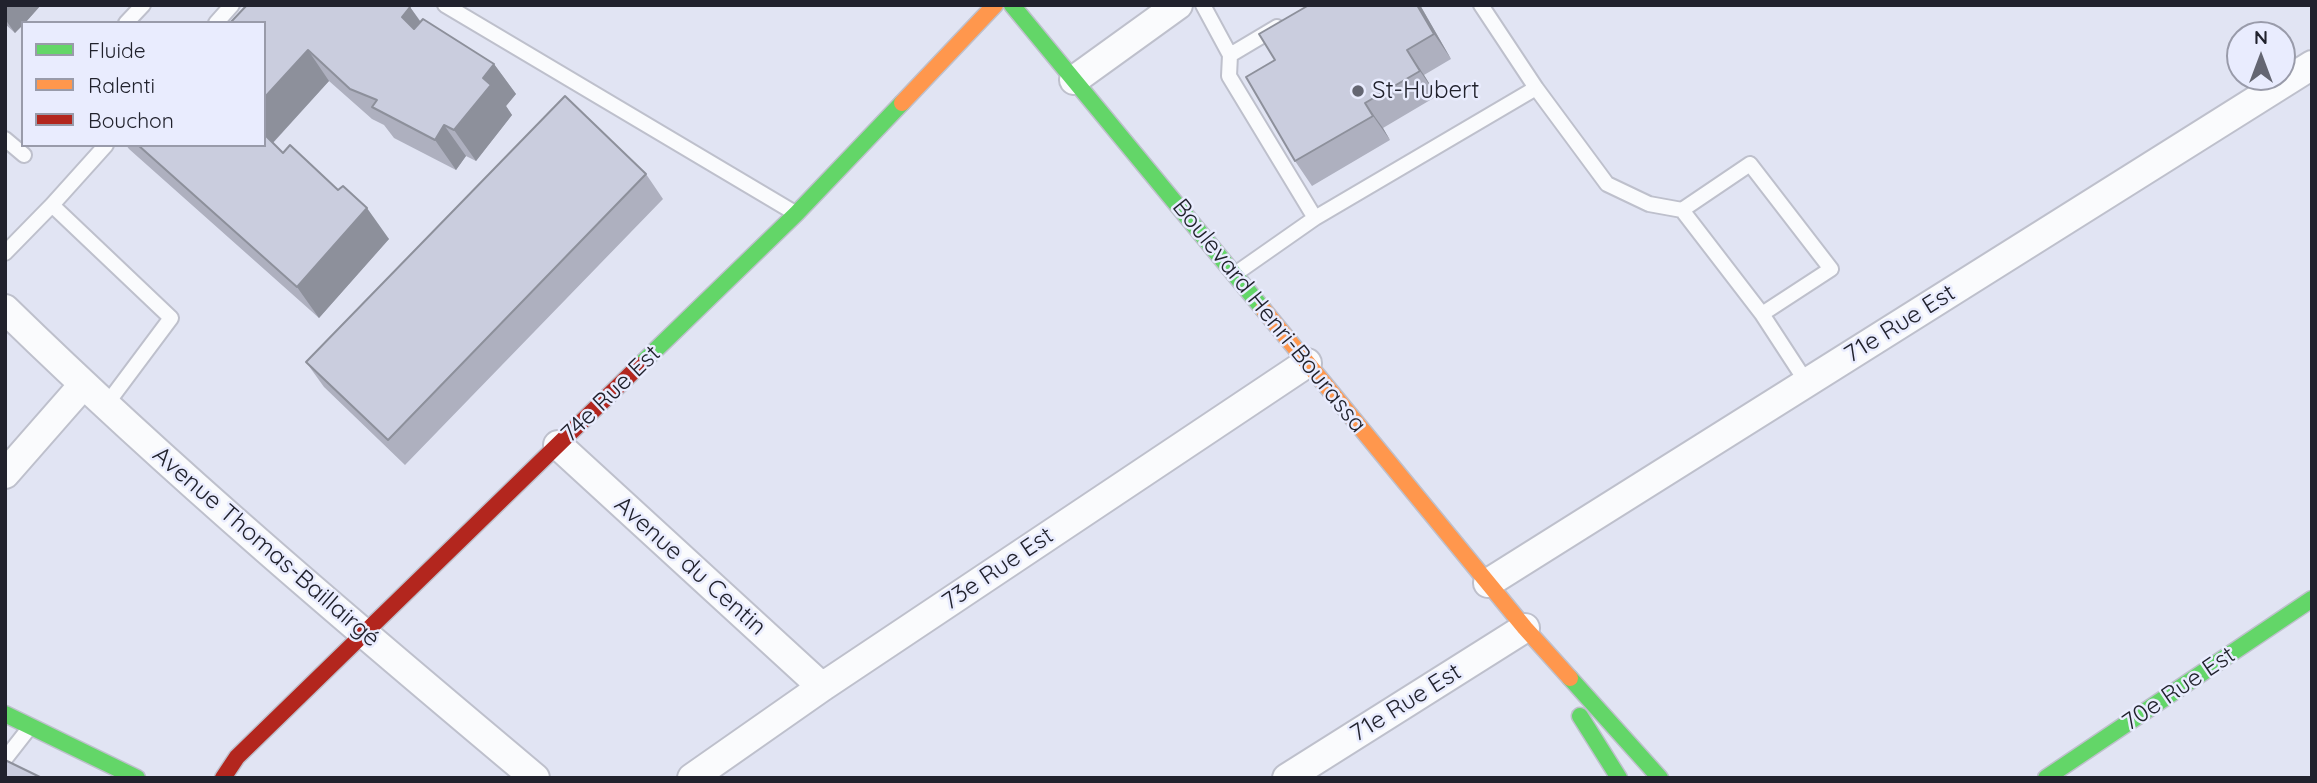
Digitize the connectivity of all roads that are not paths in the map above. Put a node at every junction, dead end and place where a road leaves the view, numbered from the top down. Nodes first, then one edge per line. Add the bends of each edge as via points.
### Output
1 (143, 5) edge
2 (232, 5) edge
3 (446, 5) edge
4 (995, 5) edge
5 (1012, 5) edge
6 (1178, 5) edge
7 (1203, 5) edge
8 (1481, 5) edge
9 (1291, 18) edge
10 (128, 21) edge
11 (218, 21) edge
12 (1259, 37) junction
13 (1285, 44) edge
14 (1230, 55) junction
15 (2312, 65) edge
16 (1074, 80) junction
17 (1535, 88) junction
18 (5, 139) edge
19 (104, 147) edge
20 (24, 155) dead end
21 (52, 205) junction
22 (1682, 210) junction
23 (796, 214) junction
24 (1315, 218) junction
25 (5, 253) edge
26 (1234, 275) junction
27 (5, 309) edge
28 (1762, 314) junction
29 (1307, 363) junction
30 (1807, 383) junction
31 (83, 385) junction
32 (106, 405) junction
33 (558, 445) junction
34 (5, 474) edge
35 (1488, 583) junction
36 (2312, 599) edge
37 (1525, 628) junction
38 (365, 636) junction
39 (822, 687) junction
40 (5, 714) edge
41 (31, 726) junction
42 (5, 759) edge
43 (137, 778) edge
44 (223, 778) edge
45 (535, 778) edge
46 (692, 778) edge
47 (1287, 778) edge
48 (1619, 778) edge
49 (1660, 778) edge
50 (2046, 778) edge

1 - 10 lane
2 - 11 lane
3 - 23 lane
4 - 23 street, 74e Rue Est
5 - 16 street, Boulevard Henri-Bourassa
6 - 16 street
7 - 14 lane
8 - 17 lane
9 - 12 lane
12 - 13 lane
12 - 14 lane
14 - 24 lane via 1229,76
15 - 30 street, 71e Rue Est
16 - 26 street, Boulevard Henri-Bourassa
17 - 22 lane via 1607,184 1649,204
17 - 24 lane
18 - 20 lane
19 - 21 lane
21 - 25 lane
21 - 32 lane via 171,317
22 - 28 lane
22 - 28 lane via 1750,164 1830,269
23 - 33 street, 74e Rue Est
24 - 26 lane
26 - 29 street, Boulevard Henri-Bourassa
27 - 31 street, Avenue Thomas-Baillairgé
28 - 30 lane
29 - 35 street, Boulevard Henri-Bourassa
29 - 39 street, 73e Rue Est
30 - 35 street, 71e Rue Est
31 - 32 street, Avenue Thomas-Baillairgé
31 - 34 street
32 - 38 street, Avenue Thomas-Baillairgé
33 - 38 street, 74e Rue Est
33 - 39 street, Avenue du Centin
35 - 37 street, Boulevard Henri-Bourassa
36 - 50 street, 70e Rue Est
37 - 47 street, 71e Rue Est
37 - 48 street, Boulevard Henri-Bourassa
37 - 49 street, Boulevard Henri-Bourassa
38 - 44 street, 74e Rue Est via 237,757
38 - 45 street, Avenue Thomas-Baillairgé
39 - 46 street, 73e Rue Est
40 - 41 street
41 - 42 lane
41 - 43 street

